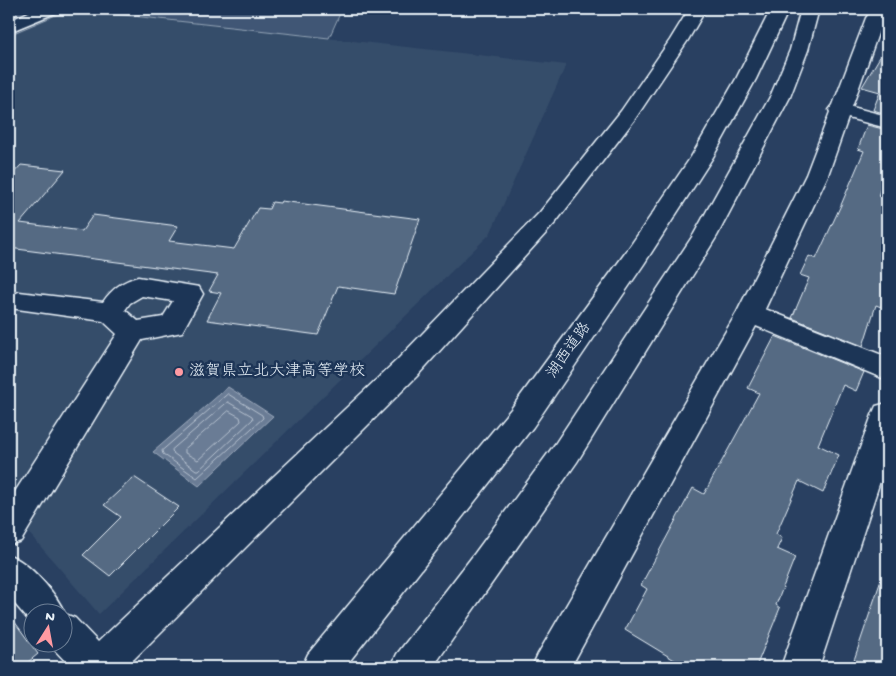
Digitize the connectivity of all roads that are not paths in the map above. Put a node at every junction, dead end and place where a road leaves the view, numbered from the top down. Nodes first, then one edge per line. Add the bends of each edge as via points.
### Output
1 (49, 9) edge
2 (697, 9) edge
3 (780, 9) edge
4 (810, 9) edge
5 (887, 20) edge
6 (9, 27) edge
7 (839, 110) junction
8 (887, 122) edge
9 (19, 301) dead end
10 (110, 312) junction
11 (750, 313) junction
12 (133, 332) junction
13 (887, 369) edge
14 (887, 415) edge
15 (9, 530) edge
16 (11, 578) edge
17 (36, 604) edge
18 (72, 642) edge
19 (96, 667) edge
20 (100, 667) edge
21 (320, 667) edge
22 (410, 667) edge
23 (551, 667) edge
24 (800, 667) edge

1 - 6 main road
2 - 20 main road via 628,115 548,216 407,368
3 - 21 main road, 湖西道路 via 746,79 702,157 635,258 522,418
4 - 22 main road via 799,50 780,97 705,236 566,453
5 - 7 main road via 875,18
7 - 8 main road
7 - 11 main road via 816,175
9 - 10 main road
10 - 12 main road
10 - 12 main road via 121,296 138,286 190,294 172,325
11 - 13 main road
11 - 23 main road
12 - 15 main road
14 - 24 main road
16 - 17 main road
18 - 19 main road

